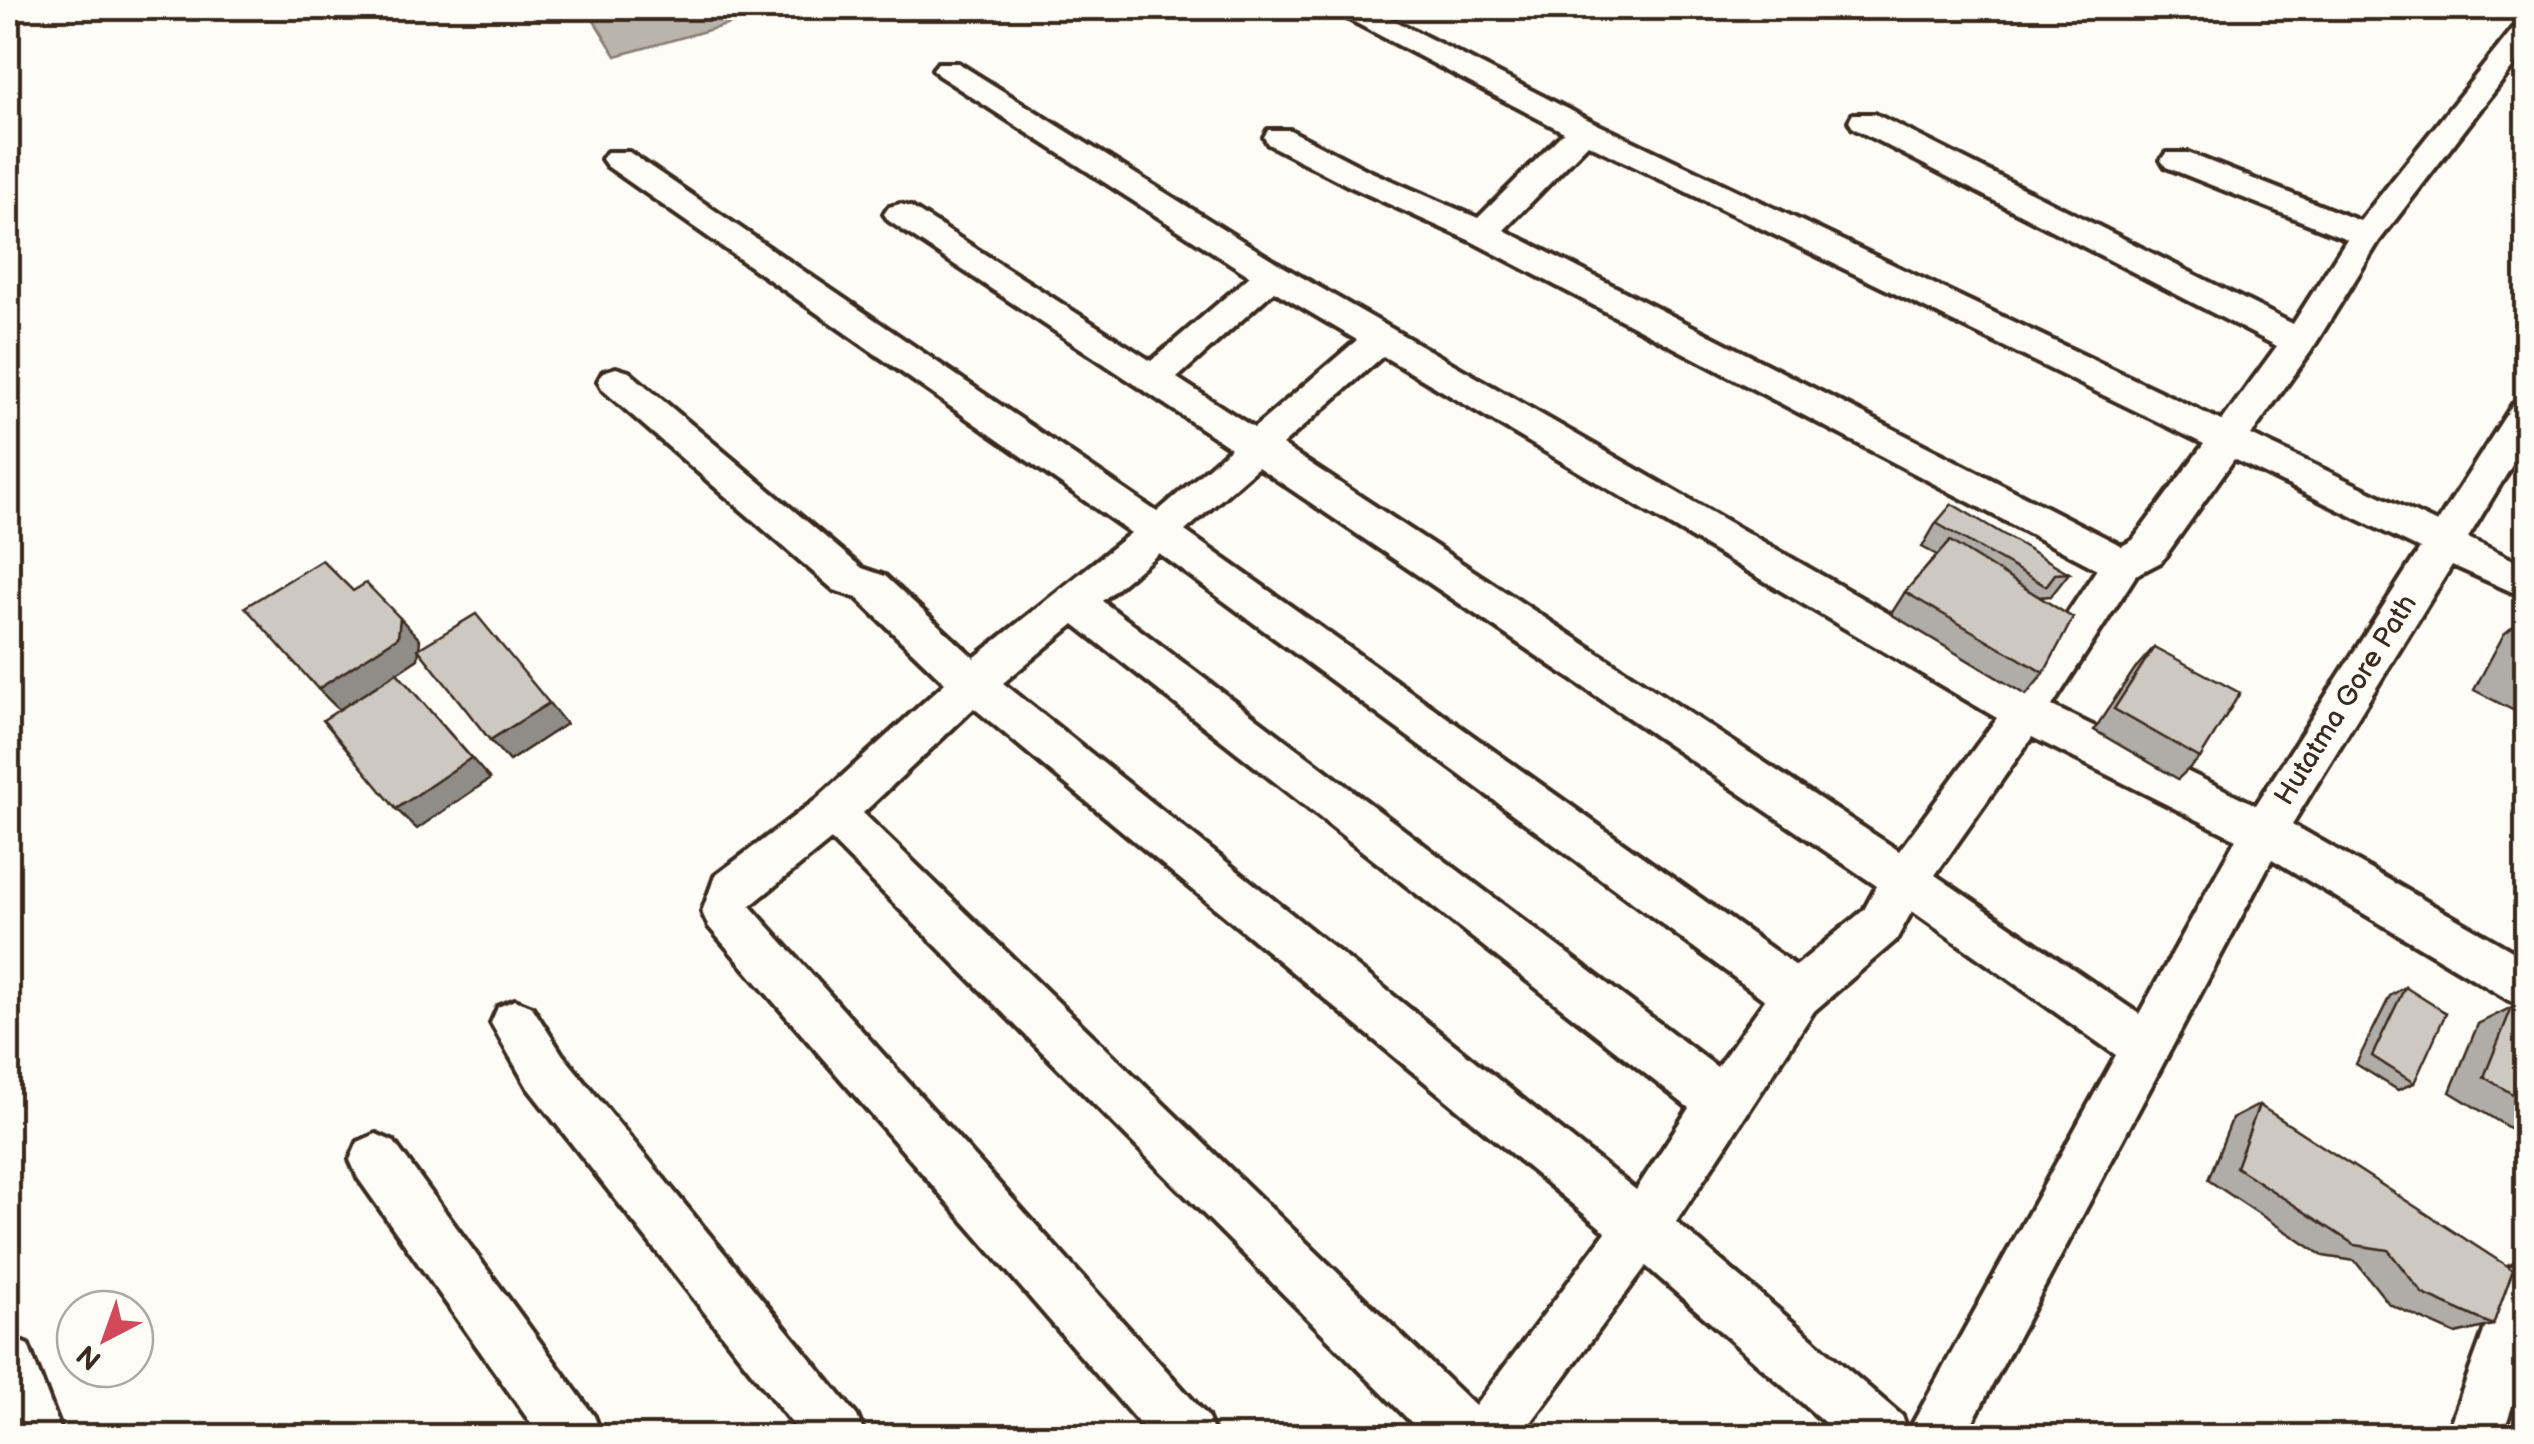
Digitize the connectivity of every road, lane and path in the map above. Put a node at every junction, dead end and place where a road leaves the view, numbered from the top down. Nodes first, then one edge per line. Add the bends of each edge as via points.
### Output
1 (1349, 8) edge
2 (2526, 31) edge
3 (948, 69) dead end
4 (1864, 121) dead end
5 (1584, 130) junction
6 (1279, 137) dead end
7 (618, 159) dead end
8 (2177, 160) dead end
9 (900, 214) dead end
10 (1483, 233) junction
11 (2366, 235) junction
12 (1272, 275) junction
13 (1380, 338) junction
14 (2299, 342) junction
15 (1153, 380) junction
16 (616, 381) dead end
17 (2526, 413) edge
18 (2230, 437) junction
19 (1257, 446) junction
20 (1159, 532) junction
21 (2446, 543) junction
22 (2122, 564) junction
23 (2526, 583) edge
24 (1073, 600) junction
25 (973, 684) junction
26 (2025, 713) junction
27 (833, 812) junction
28 (2264, 831) junction
29 (1906, 878) junction
30 (2526, 984) edge
31 (1797, 995) junction
32 (515, 1023) dead end
33 (2146, 1048) junction
34 (1722, 1102) junction
35 (376, 1160) dead end
36 (1642, 1228) junction
37 (2526, 1287) edge
38 (8, 1365) edge
39 (36, 1436) edge
40 (574, 1436) edge
41 (837, 1436) edge
42 (1187, 1436) edge
43 (1465, 1436) edge
44 (1487, 1436) edge
45 (1882, 1436) edge
46 (1935, 1436) edge
47 (2474, 1436) edge

1 - 5 street
2 - 11 street
3 - 12 street
4 - 14 street
5 - 10 street
5 - 18 street
6 - 10 street
7 - 20 street
8 - 11 street
9 - 15 street
10 - 22 street
11 - 14 street
12 - 13 street
12 - 15 street
13 - 19 street
13 - 26 street
14 - 18 street
15 - 19 street
16 - 25 street via 848,579 871,587
17 - 21 street, Hutatma Gore Path
18 - 21 street
18 - 22 street via 2148,551
19 - 20 street
19 - 29 street
20 - 24 street
20 - 31 street
21 - 23 street
21 - 28 street, Hutatma Gore Path
22 - 26 street
24 - 25 street
24 - 34 street
25 - 27 street
25 - 36 street
26 - 28 street
26 - 29 street
27 - 42 street via 731,891 726,912
27 - 43 street
28 - 30 street, Hutatma Gore Path
28 - 33 street
29 - 31 street via 1880,924
29 - 33 street
31 - 34 street
32 - 41 street via 545,1072
33 - 46 street
34 - 36 street
35 - 40 street
36 - 44 street
36 - 45 street
37 - 47 street
38 - 39 street

